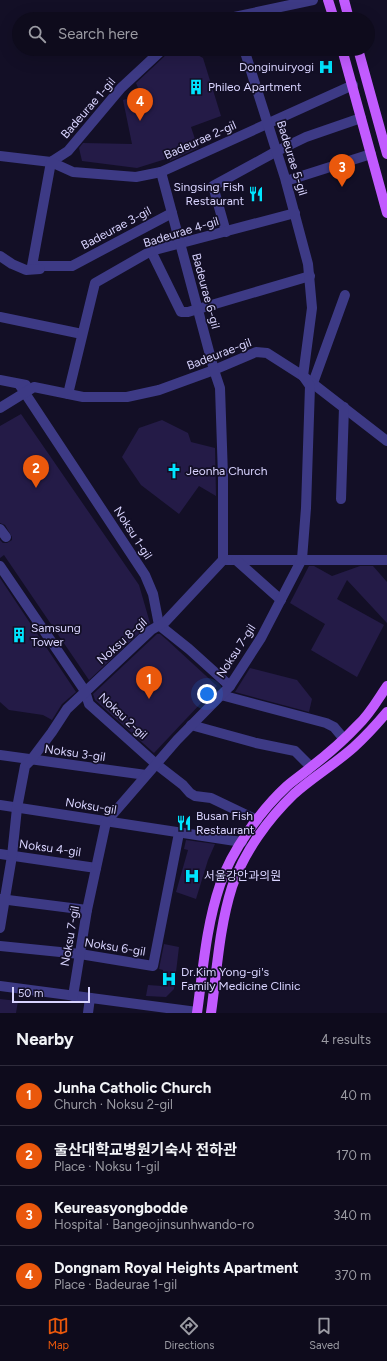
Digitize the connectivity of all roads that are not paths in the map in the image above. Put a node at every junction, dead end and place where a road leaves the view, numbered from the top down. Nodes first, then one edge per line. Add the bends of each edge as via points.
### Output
1 (328, 0) edge
2 (344, 0) edge
3 (306, 1) edge
4 (257, 12) edge
5 (332, 12) edge
6 (348, 12) edge
7 (155, 56) edge
8 (246, 56) edge
9 (344, 56) edge
10 (360, 56) edge
11 (353, 85) junction
12 (361, 118) junction
13 (269, 124) junction
14 (277, 150) junction
15 (371, 154) junction
16 (387, 154) edge
17 (0, 156) edge
18 (51, 162) junction
19 (161, 172) junction
20 (286, 181) junction
21 (172, 213) junction
22 (295, 213) junction
23 (387, 213) edge
24 (226, 232) junction
25 (180, 244) junction
26 (151, 251) junction
27 (0, 256) edge
28 (72, 266) junction
29 (310, 276) junction
30 (345, 295) dead end
31 (198, 310) junction
32 (0, 317) edge
33 (82, 334) junction
34 (214, 370) junction
35 (304, 376) junction
36 (0, 380) edge
37 (313, 383) junction
38 (22, 388) junction
39 (68, 394) junction
40 (344, 407) junction
41 (0, 408) edge
42 (387, 441) edge
43 (341, 498) dead end
44 (302, 559) junction
45 (223, 560) junction
46 (236, 560) junction
47 (387, 560) edge
48 (0, 566) edge
49 (281, 600) junction
50 (159, 625) junction
51 (230, 686) junction
52 (387, 686) edge
53 (85, 691) junction
54 (221, 695) junction
55 (387, 712) edge
56 (191, 725) junction
57 (344, 739) junction
58 (0, 755) edge
59 (31, 760) junction
60 (156, 764) junction
61 (311, 767) junction
62 (146, 775) junction
63 (0, 805) edge
64 (17, 808) junction
65 (257, 820) junction
66 (106, 822) junction
67 (179, 833) junction
68 (242, 842) junction
69 (0, 854) edge
70 (12, 856) junction
71 (96, 868) junction
72 (2, 900) edge
73 (87, 910) junction
74 (0, 928) edge
75 (0, 946) edge
76 (80, 954) junction
77 (0, 986) edge
78 (73, 996) junction
79 (90, 998) junction
80 (197, 1012) edge
81 (88, 1013) edge
82 (211, 1013) edge

1 - 5 main road
2 - 6 main road
3 - 4 street
7 - 18 street, Badeurae 1-gil via 121,88 68,151
8 - 13 street, Badeurae 5-gil
9 - 11 main road
10 - 16 main road
11 - 12 main road
11 - 13 street, Badeurae 2-gil
12 - 14 street
12 - 15 main road
13 - 14 street, Badeurae 5-gil
13 - 19 street, Badeurae 2-gil
14 - 20 street, Badeurae 5-gil
14 - 24 street via 213,186
15 - 20 street
15 - 23 main road
17 - 18 street
18 - 19 street, Badeurae 2-gil via 73,172 136,177
18 - 28 street, Badeurae 3-gil via 32,266
19 - 21 street, Badeurae 6-gil
20 - 22 street, Badeurae 5-gil
21 - 25 street, Badeurae 6-gil
21 - 28 street, Badeurae 3-gil
22 - 24 street, Badeurae 4-gil
22 - 29 street, Badeurae 5-gil
24 - 25 street, Badeurae 4-gil
25 - 26 street, Badeurae 4-gil
25 - 31 street, Badeurae 6-gil
26 - 31 street via 181,312
26 - 33 street, Badeurae 4-gil via 95,283
27 - 28 street, Badeurae 3-gil via 26,270
29 - 31 street
29 - 35 street, Badeurae 5-gil via 312,308
30 - 37 street
31 - 34 street, Badeurae 6-gil
32 - 33 street
33 - 39 street, Badeurae 4-gil
34 - 35 street, Badeurae-gil via 246,355 261,352 267,353
34 - 39 street, Badeurae-gil via 159,390 127,397 83,397
34 - 45 street via 220,388
35 - 37 street, Badeurae-gil
35 - 44 street, Noksu 7-gil via 310,386
36 - 38 street
37 - 40 street, Badeurae-gil
38 - 39 street, Badeurae-gil via 34,387
38 - 41 street, Badeurae-gil
38 - 50 street, Noksu 1-gil via 144,575 153,594
40 - 42 street, Badeurae-gil
40 - 43 street
44 - 46 street
44 - 47 street
44 - 49 street, Noksu 7-gil
45 - 46 street
45 - 50 street, Noksu 8-gil via 165,622
46 - 49 street
48 - 53 street, Noksu 2-gil
49 - 51 street, Noksu 7-gil via 261,638
50 - 51 street
50 - 53 street, Noksu 8-gil
51 - 54 street, Noksu 7-gil
52 - 57 main road via 360,724
53 - 59 street, Noksu 8-gil via 67,709
53 - 60 street, Noksu 2-gil via 89,704
54 - 56 street, Noksu 7-gil
54 - 57 street via 326,723 334,726
55 - 82 main road via 353,748 279,809 252,846 232,887 223,924
56 - 60 street, Noksu 7-gil
56 - 61 street via 295,751
57 - 61 main road
58 - 59 street, Noksu 3-gil
59 - 62 street, Noksu 3-gil
59 - 64 street, Noksu 8-gil via 25,766
60 - 62 street, Noksu 7-gil
60 - 65 street, Noksu 2-gil via 194,796 211,798
61 - 65 main road via 287,786
62 - 66 street, Noksu 7-gil
63 - 64 street, Noksu-gil
64 - 66 street, Noksu-gil
64 - 70 street, Noksu 8-gil
65 - 68 main road
66 - 67 street, Noksu-gil
66 - 71 street, Noksu 7-gil
67 - 68 street, Noksu-gil
67 - 76 street, Noksu 6-gil via 153,966
68 - 80 main road via 220,884 210,922
69 - 70 street, Noksu 4-gil
70 - 71 street, Noksu 4-gil
70 - 72 street, Noksu 8-gil
71 - 73 street, Noksu 7-gil
72 - 73 street
72 - 74 street, Noksu 8-gil
73 - 76 street, Noksu 7-gil
75 - 76 street, Noksu 6-gil
76 - 78 street, Noksu 7-gil
77 - 78 street
78 - 79 street
79 - 80 street
79 - 81 street

